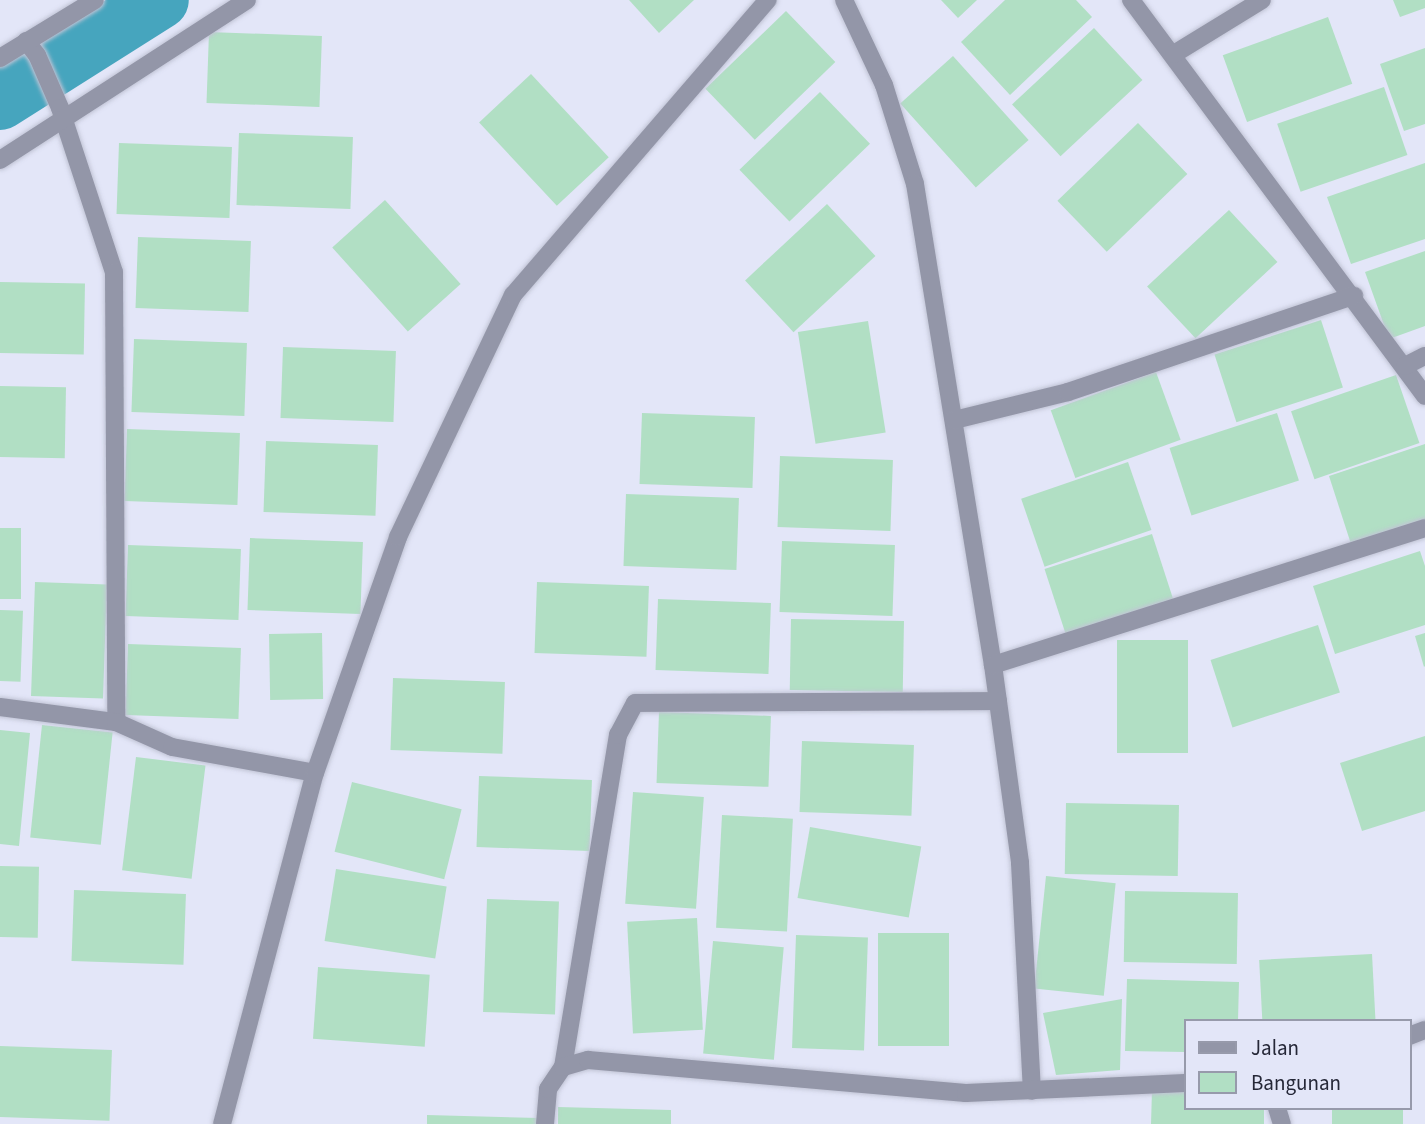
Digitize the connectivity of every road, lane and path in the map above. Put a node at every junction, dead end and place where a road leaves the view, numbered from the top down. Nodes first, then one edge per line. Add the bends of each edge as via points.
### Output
1 (95, 0) edge
2 (247, 0) edge
3 (768, 0) edge
4 (1131, 0) edge
5 (1262, 0) edge
6 (847, 6) edge
7 (31, 48) junction
8 (1174, 54) junction
9 (0, 58) edge
10 (63, 114) junction
11 (0, 160) edge
12 (1354, 296) junction
13 (1425, 356) edge
14 (1405, 366) junction
15 (1425, 396) edge
16 (954, 420) junction
17 (1425, 528) edge
18 (993, 665) junction
19 (998, 701) junction
20 (0, 707) edge
21 (116, 722) junction
22 (316, 773) junction
23 (563, 1067) junction
24 (1184, 1083) edge
25 (1032, 1091) junction
26 (222, 1124) edge
27 (545, 1124) edge

1 - 7 street
2 - 10 street
3 - 22 street via 513,295 398,537
4 - 8 street
5 - 8 street
6 - 16 street via 884,85 915,184
7 - 9 street
7 - 10 street
8 - 12 street
10 - 11 street
10 - 21 street via 114,272
12 - 14 street
12 - 16 street via 1068,392
13 - 14 street
14 - 15 street
16 - 18 street
17 - 18 street
18 - 19 street
19 - 23 street via 635,703 618,735
19 - 25 street via 1020,863
20 - 21 street
21 - 22 street via 172,747
22 - 26 street
23 - 25 street via 588,1059 966,1093
23 - 27 street via 548,1089
24 - 25 street

